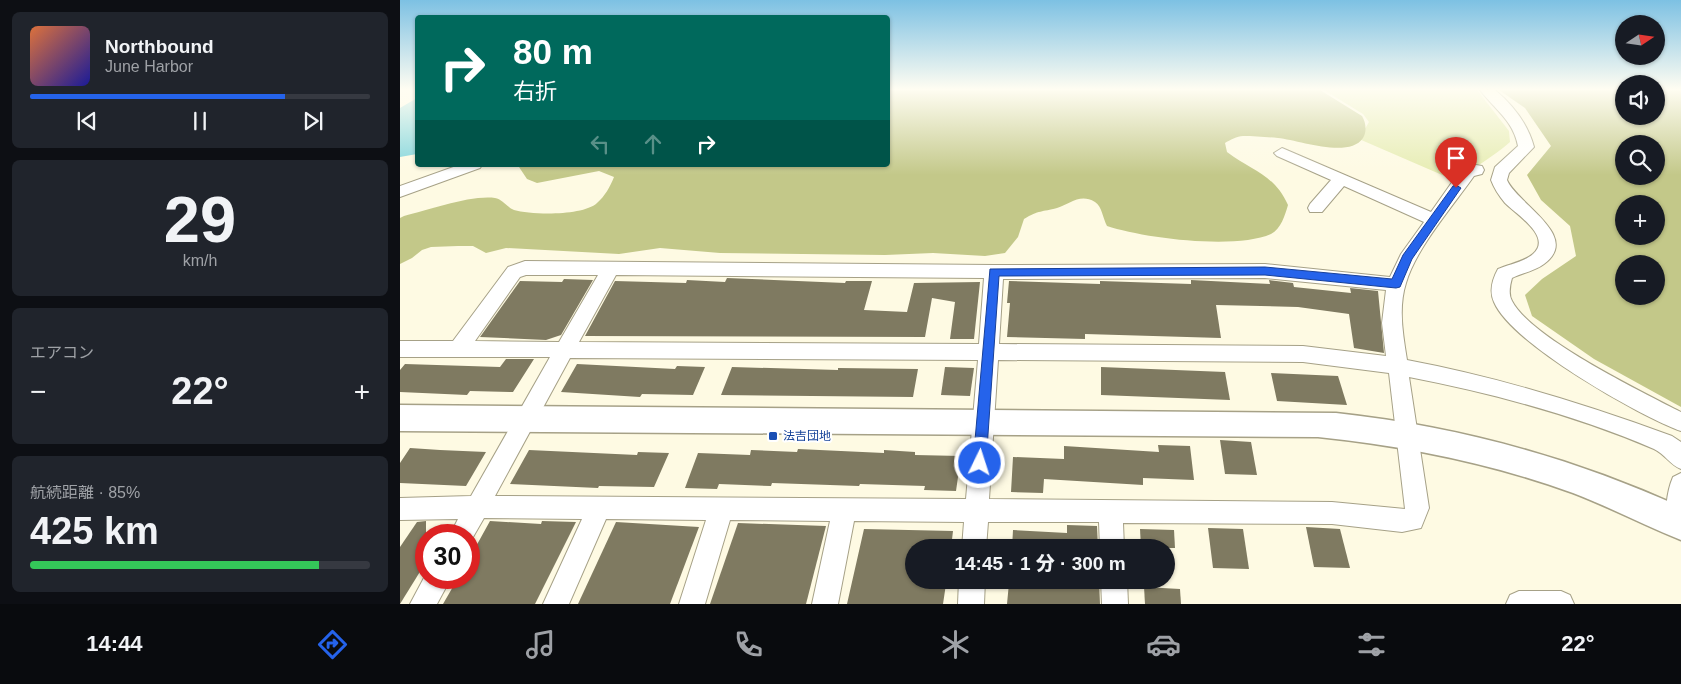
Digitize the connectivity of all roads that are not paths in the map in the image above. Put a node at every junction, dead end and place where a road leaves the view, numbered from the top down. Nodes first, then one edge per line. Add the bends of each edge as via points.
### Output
1 (1513, 118) edge
2 (1282, 153) dead end
3 (469, 167) edge
4 (1476, 170) dead end
5 (1342, 178) junction
6 (400, 192) edge
7 (1316, 208) dead end
8 (1433, 219) junction
9 (611, 268) junction
10 (994, 272) junction
11 (1396, 284) junction
12 (400, 349) edge
13 (458, 349) junction
14 (564, 350) junction
15 (988, 352) junction
16 (1398, 366) junction
17 (400, 418) edge
18 (525, 419) junction
19 (1681, 422) edge
20 (982, 424) junction
21 (1407, 436) junction
22 (1681, 459) edge
23 (1681, 484) edge
24 (478, 507) junction
25 (598, 508) junction
26 (722, 508) junction
27 (400, 509) edge
28 (844, 509) junction
29 (977, 510) junction
30 (1110, 512) junction
31 (1679, 523) edge
32 (468, 524) edge
33 (975, 539) edge
34 (1112, 539) edge
35 (432, 589) edge
36 (972, 589) edge
37 (1114, 589) edge
38 (423, 604) edge
39 (556, 604) edge
40 (692, 604) edge
41 (825, 604) edge
42 (971, 604) edge
43 (1115, 604) edge
44 (1519, 604) edge
45 (1561, 604) edge

1 - 19 street via 1523,133 1526,147 1501,171 1499,180 1512,200 1542,228 1546,249 1542,257 1504,274 1500,293 1504,305 1527,330 1563,356
2 - 5 street
3 - 6 street
4 - 8 street via 1468,172
5 - 7 street
5 - 8 street
8 - 11 street via 1407,258
9 - 10 street
9 - 13 street via 525,268 514,272
9 - 14 street
10 - 11 street via 1265,271
10 - 15 street
11 - 16 street via 1392,323
12 - 13 street
13 - 14 street
14 - 15 street
14 - 18 street
15 - 16 street via 1303,354
15 - 20 street
16 - 21 street
16 - 22 street via 1586,414 1664,443
17 - 18 street
18 - 20 street
18 - 24 street
20 - 21 street via 1318,424
20 - 29 street
21 - 30 street via 1417,508 1413,520 1332,513
21 - 31 street via 1465,446 1526,464
23 - 31 street
24 - 25 street
24 - 27 street
24 - 32 street
25 - 26 street
25 - 39 street
26 - 28 street
26 - 40 street
28 - 29 street
28 - 41 street
29 - 30 street
29 - 33 street
30 - 34 street
35 - 38 street
36 - 42 street
37 - 43 street
44 - 45 street

